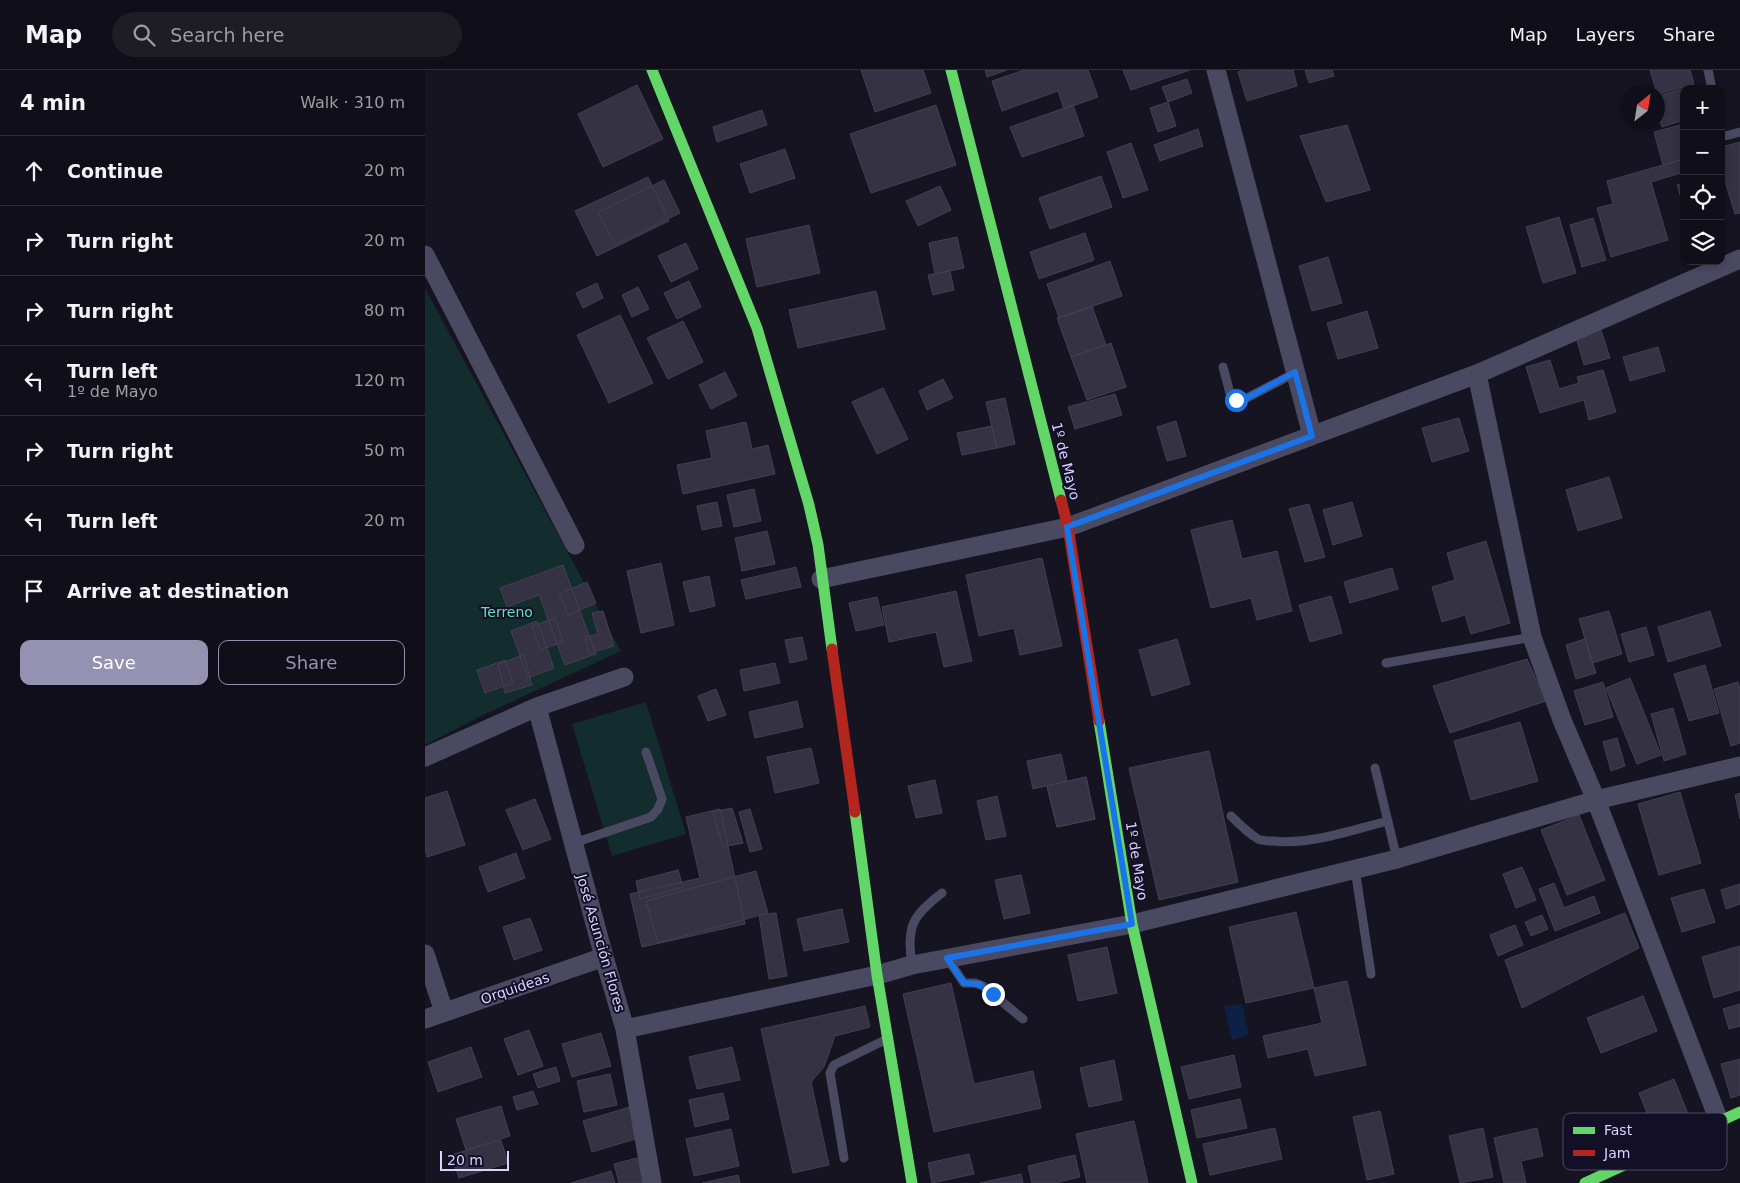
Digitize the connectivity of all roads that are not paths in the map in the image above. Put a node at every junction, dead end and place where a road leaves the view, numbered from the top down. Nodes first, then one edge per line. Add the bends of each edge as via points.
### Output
1 (652, 70) edge
2 (951, 70) edge
3 (1216, 70) edge
4 (1708, 70) edge
5 (1711, 85) edge
6 (1740, 132) edge
7 (1725, 136) edge
8 (425, 255) edge
9 (1740, 259) edge
10 (1223, 367) dead end
11 (1295, 372) junction
12 (1477, 374) junction
13 (1312, 436) junction
14 (1067, 527) junction
15 (575, 545) dead end
16 (821, 579) junction
17 (1532, 637) junction
18 (1386, 663) dead end
19 (624, 677) dead end
20 (537, 707) junction
21 (646, 752) dead end
22 (425, 757) edge
23 (1740, 766) edge
24 (1375, 768) dead end
25 (1596, 800) junction
26 (1231, 816) dead end
27 (1388, 821) junction
28 (573, 843) junction
29 (1397, 859) junction
30 (1355, 869) junction
31 (942, 893) dead end
32 (1132, 924) junction
33 (425, 954) edge
34 (604, 957) junction
35 (947, 958) junction
36 (912, 965) junction
37 (1371, 974) dead end
38 (877, 975) junction
39 (445, 1012) junction
40 (425, 1019) edge
41 (1023, 1019) dead end
42 (625, 1029) junction
43 (888, 1039) junction
44 (1740, 1112) edge
45 (1716, 1113) edge
46 (1727, 1118) edge
47 (845, 1158) dead end
48 (1613, 1170) edge
49 (652, 1183) edge
50 (912, 1183) edge
51 (1192, 1183) edge
52 (1585, 1183) edge

1 - 16 street via 757,328 809,505
2 - 14 street, 1º de Mayo
3 - 11 street
4 - 5 lane
6 - 7 lane
8 - 15 street
9 - 12 street
10 - 11 lane via 1231,397 1243,400
11 - 13 street
12 - 13 street
12 - 17 street
13 - 14 street
14 - 16 street
14 - 32 street, 1º de Mayo
16 - 38 street
17 - 18 lane
17 - 25 street
19 - 20 street
20 - 22 street
20 - 28 street, José Asunción Flores
21 - 28 lane via 662,799 658,809 651,817
23 - 25 street
24 - 27 lane
25 - 29 street
25 - 45 street
26 - 27 lane via 1259,840 1281,842 1321,838
27 - 29 lane
28 - 34 street, José Asunción Flores
29 - 30 street
30 - 32 street
30 - 37 lane
31 - 36 lane via 913,922 909,945
32 - 35 street
32 - 51 street, 1º de Mayo
33 - 39 street
34 - 39 street, Orquideas
34 - 42 street, José Asunción Flores
35 - 36 street
35 - 41 lane via 964,983 983,986
36 - 38 street
38 - 42 street
38 - 43 street
39 - 40 street, Orquideas
42 - 49 street, José Asunción Flores
43 - 47 lane via 831,1069
43 - 50 street
44 - 46 street
48 - 52 street

